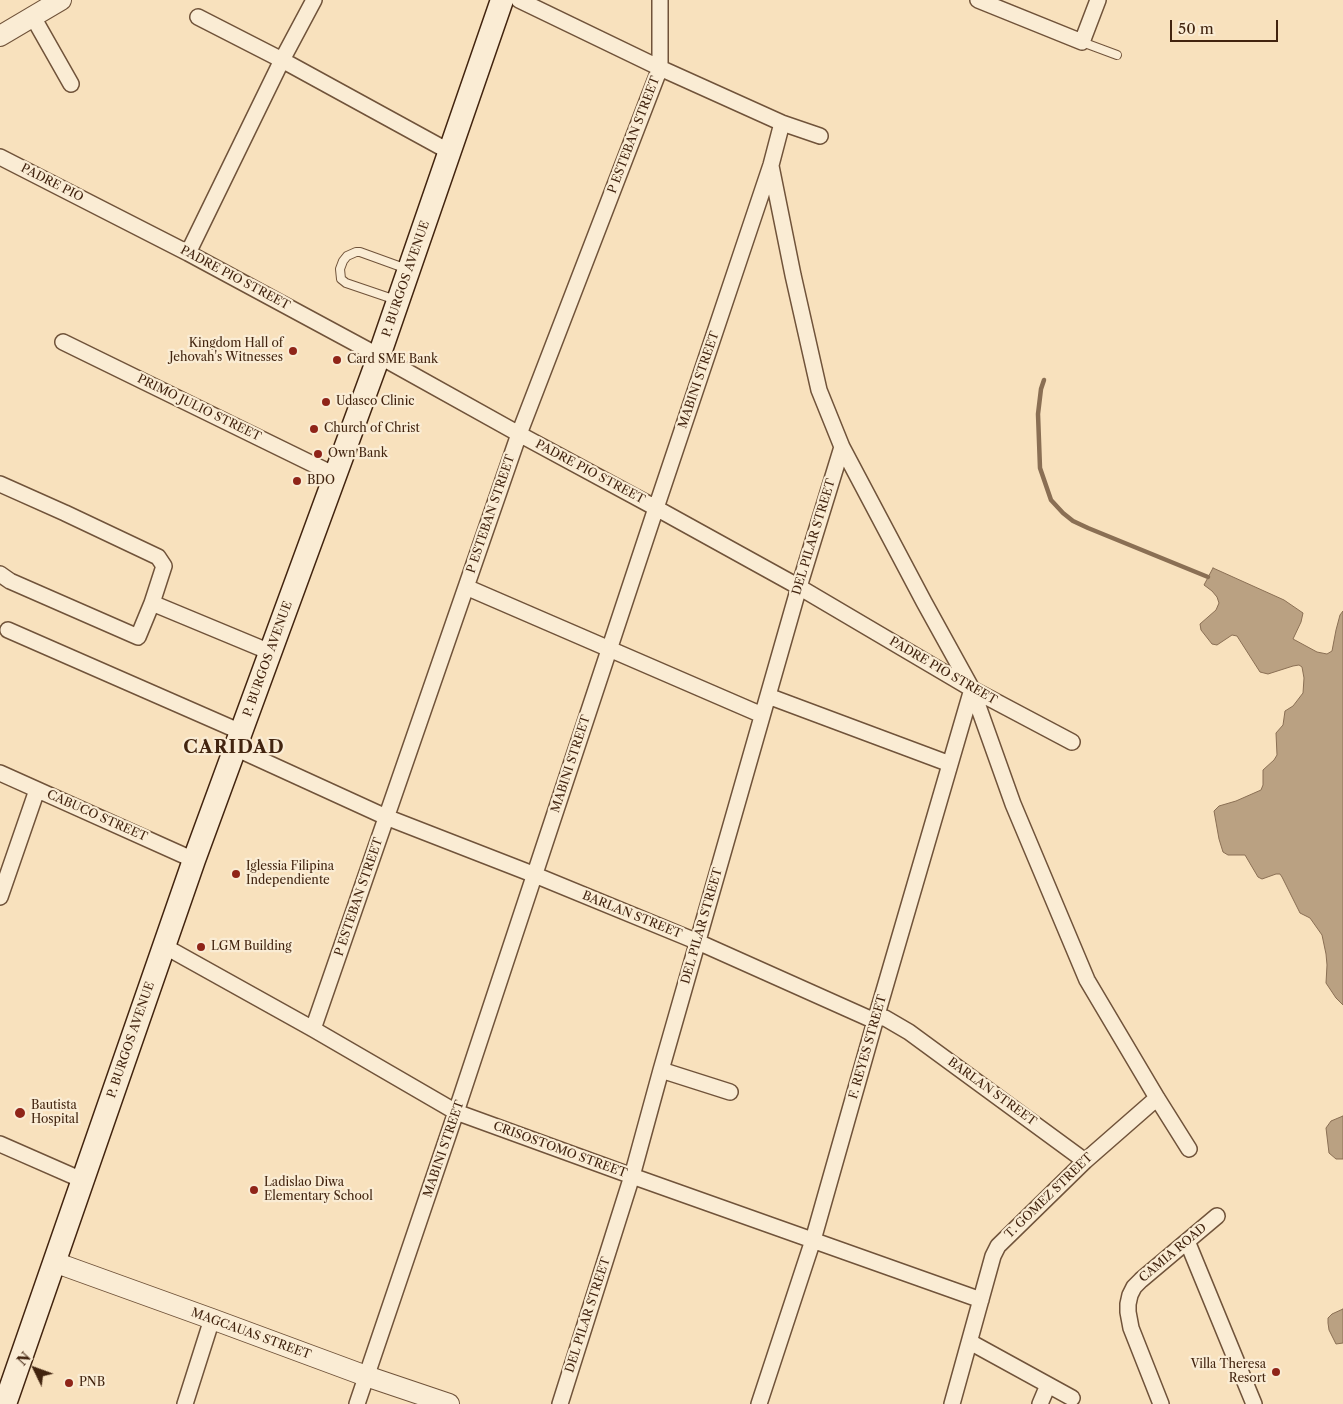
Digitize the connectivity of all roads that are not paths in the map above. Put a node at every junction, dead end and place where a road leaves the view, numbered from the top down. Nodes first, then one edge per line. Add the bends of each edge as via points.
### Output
1 (61, 0) edge
2 (314, 0) edge
3 (502, 0) edge
4 (519, 0) edge
5 (660, 0) edge
6 (978, 0) edge
7 (1098, 0) edge
8 (34, 16) junction
9 (198, 17) dead end
10 (0, 36) edge
11 (1082, 42) junction
12 (1117, 55) dead end
13 (282, 60) junction
14 (660, 68) junction
15 (70, 84) dead end
16 (782, 124) junction
17 (820, 136) dead end
18 (450, 152) junction
19 (0, 157) edge
20 (771, 165) junction
21 (105, 210) joint
22 (188, 253) junction
23 (409, 270) junction
24 (398, 301) junction
25 (63, 342) dead end
26 (379, 356) junction
27 (519, 434) junction
28 (842, 447) junction
29 (336, 475) junction
30 (0, 484) edge
31 (656, 508) junction
32 (0, 574) edge
33 (466, 587) junction
34 (799, 587) junction
35 (152, 603) junction
36 (8, 630) dead end
37 (610, 649) junction
38 (270, 652) junction
39 (972, 689) junction
40 (768, 696) junction
41 (762, 715) junction
42 (238, 740) junction
43 (1072, 742) dead end
44 (950, 764) junction
45 (0, 773) edge
46 (37, 790) junction
47 (386, 817) junction
48 (194, 860) junction
49 (535, 875) junction
50 (0, 897) edge
51 (698, 942) junction
52 (164, 946) junction
53 (876, 1018) junction
54 (313, 1029) junction
55 (661, 1070) junction
56 (730, 1092) dead end
57 (1157, 1098) junction
58 (456, 1112) junction
59 (0, 1144) edge
60 (1189, 1149) dead end
61 (1085, 1161) junction
62 (632, 1176) junction
63 (82, 1180) junction
64 (1216, 1216) dead end
65 (813, 1240) junction
66 (1187, 1241) junction
67 (54, 1262) junction
68 (982, 1300) junction
69 (212, 1319) junction
70 (970, 1342) junction
71 (366, 1376) junction
72 (1048, 1385) junction
73 (1072, 1398) dead end
74 (0, 1402) edge
75 (5, 1404) edge
76 (185, 1404) edge
77 (357, 1404) edge
78 (449, 1404) edge
79 (560, 1404) edge
80 (759, 1404) edge
81 (952, 1404) edge
82 (1040, 1404) edge
83 (1162, 1404) edge
84 (1254, 1404) edge

1 - 8 street
2 - 13 street
3 - 18 main road, P. BURGOS AVENUE
4 - 14 street
5 - 14 street, P ESTEBAN STREET
6 - 11 street
7 - 11 street
8 - 10 street
8 - 15 street
9 - 13 street
11 - 12 lane
13 - 18 street
13 - 22 street
14 - 16 street
14 - 27 street, P ESTEBAN STREET
16 - 17 street
16 - 20 street, MABINI STREET
18 - 23 main road, P. BURGOS AVENUE
19 - 21 street, PADRE PIO
20 - 28 street via 819,390
20 - 31 street, MABINI STREET
21 - 22 street, PADRE PIO STREET
22 - 26 street, PADRE PIO STREET
23 - 24 main road, P. BURGOS AVENUE
23 - 24 lane via 360,252 348,256 340,269 340,276 346,283
24 - 26 main road, P. BURGOS AVENUE
25 - 29 street, PRIMO JULIO STREET
26 - 27 street, PADRE PIO STREET
26 - 29 main road, P. BURGOS AVENUE
27 - 31 street, PADRE PIO STREET
27 - 33 street, P ESTEBAN STREET
28 - 34 street, DEL PILAR STREET
28 - 39 street
29 - 38 main road, P. BURGOS AVENUE
30 - 35 street via 158,557 164,566
31 - 34 street, PADRE PIO STREET
31 - 37 street, MABINI STREET
32 - 35 street via 138,637
33 - 37 street
33 - 47 street, P ESTEBAN STREET
34 - 39 street, PADRE PIO STREET
34 - 40 street, DEL PILAR STREET
35 - 38 street
36 - 42 street, BARLAN STREET
37 - 41 street
37 - 49 street, MABINI STREET
38 - 42 main road, P. BURGOS AVENUE
39 - 43 street, PADRE PIO STREET
39 - 44 street, F. REYES STREET
39 - 57 street via 1013,804 1087,980
40 - 41 street, DEL PILAR STREET
40 - 44 street
41 - 51 street, DEL PILAR STREET
42 - 47 street, BARLAN STREET
42 - 48 main road, P. BURGOS AVENUE
44 - 53 street, F. REYES STREET
45 - 46 street, CABUCO STREET
46 - 48 street, CABUCO STREET
46 - 50 street
47 - 49 street, BARLAN STREET
47 - 54 street, P ESTEBAN STREET
48 - 52 main road, P. BURGOS AVENUE
49 - 51 street, BARLAN STREET
49 - 58 street, MABINI STREET
51 - 53 street, BARLAN STREET via 868,1018
51 - 55 street, DEL PILAR STREET
52 - 54 street, CRISOSTOMO STREET
52 - 63 main road, P. BURGOS AVENUE
53 - 61 street, BARLAN STREET via 885,1018 909,1032
53 - 65 street, F. REYES STREET
54 - 58 street, CRISOSTOMO STREET
55 - 56 street
55 - 62 street, DEL PILAR STREET
57 - 60 street
57 - 61 street, T. GOMEZ STREET
58 - 62 street, CRISOSTOMO STREET
58 - 71 street, MABINI STREET
59 - 63 street
61 - 68 street, T. GOMEZ STREET via 998,1246
62 - 65 street, CRISOSTOMO STREET
62 - 79 street, DEL PILAR STREET
63 - 67 main road, P. BURGOS AVENUE
64 - 66 street, CAMIA ROAD
65 - 68 street, CRISOSTOMO STREET
65 - 80 street, F. REYES STREET
66 - 83 street, CAMIA ROAD via 1134,1287 1128,1304 1131,1328
66 - 84 street
67 - 69 street, MAGCAUAS STREET
67 - 75 main road, P. BURGOS AVENUE
68 - 70 street, T. GOMEZ STREET
69 - 71 street, MAGCAUAS STREET
69 - 76 street
70 - 72 street
70 - 81 street, T. GOMEZ STREET
71 - 77 street, MABINI STREET
71 - 78 street, MAGCAUAS STREET
72 - 73 street
72 - 82 street
74 - 75 street

